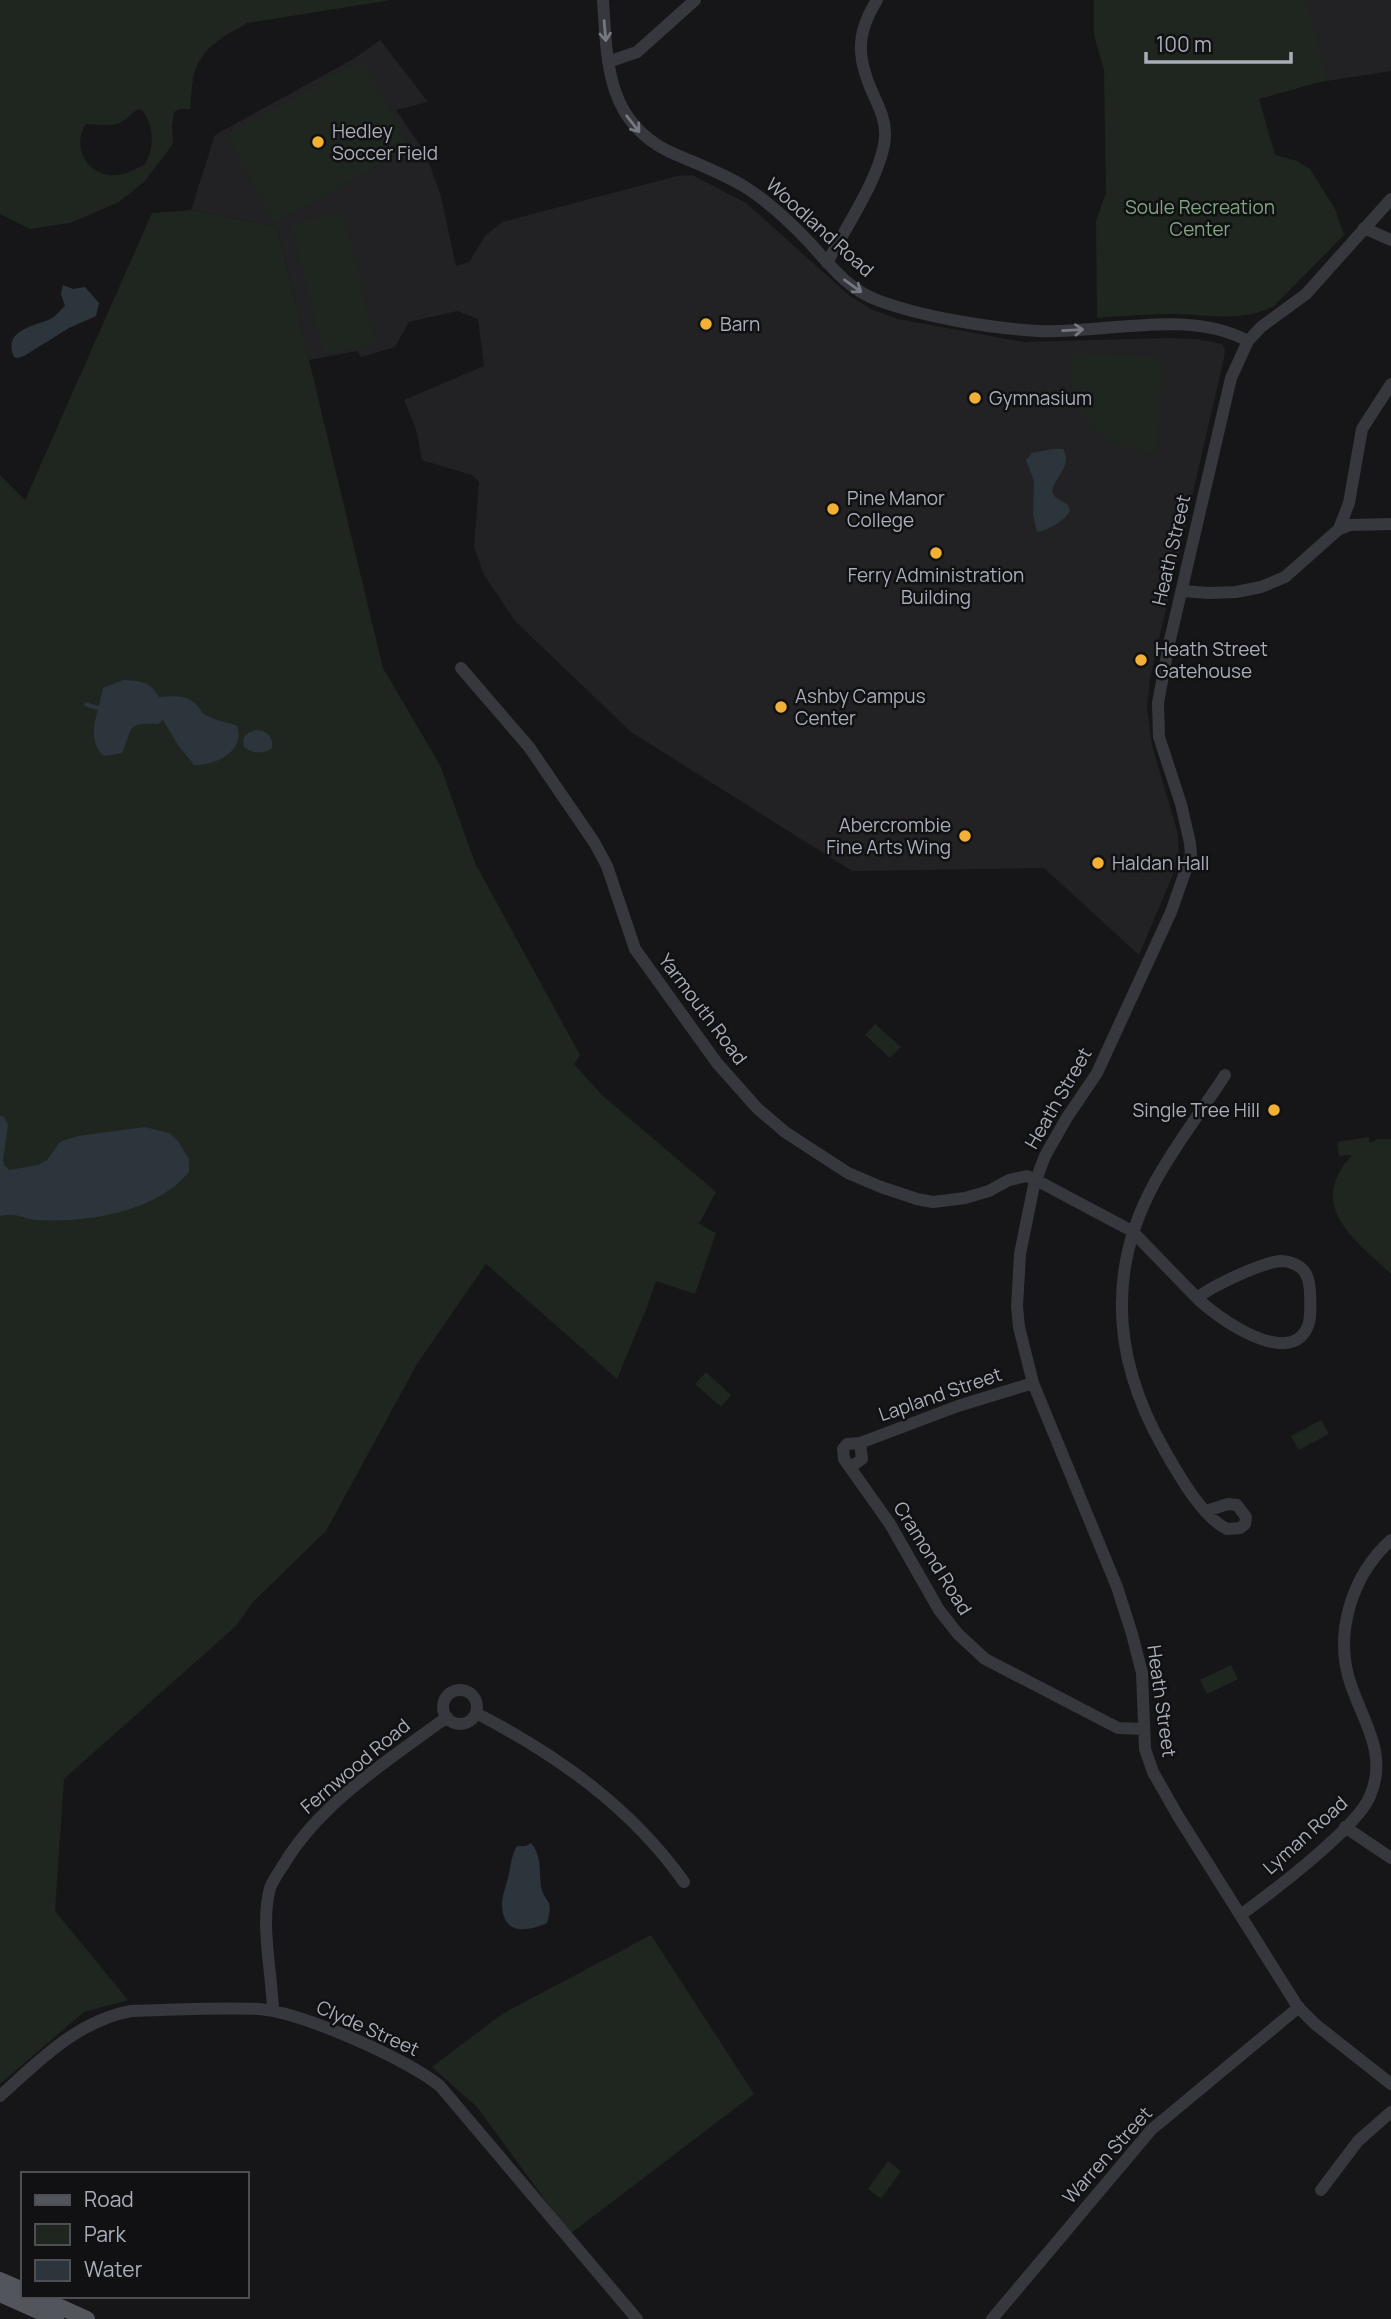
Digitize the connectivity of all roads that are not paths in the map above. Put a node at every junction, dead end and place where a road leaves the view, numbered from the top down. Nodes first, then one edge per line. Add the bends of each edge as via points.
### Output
1 (603, 0) edge
2 (695, 0) edge
3 (877, 0) edge
4 (608, 62) junction
5 (1391, 199) edge
6 (1364, 228) junction
7 (1391, 240) edge
8 (827, 263) junction
9 (1248, 341) junction
10 (1391, 384) edge
11 (1391, 524) edge
12 (1339, 529) junction
13 (1182, 591) junction
14 (461, 668) dead end
15 (1225, 1075) dead end
16 (1037, 1180) junction
17 (1132, 1231) junction
18 (1197, 1298) junction
19 (1033, 1383) junction
20 (852, 1466) joint
21 (1206, 1511) dead end
22 (1391, 1540) edge
23 (476, 1713) junction
24 (447, 1717) junction
25 (1143, 1729) junction
26 (1345, 1827) junction
27 (1391, 1858) edge
28 (684, 1882) dead end
29 (1242, 1914) junction
30 (1299, 2007) junction
31 (272, 2011) junction
32 (1391, 2084) edge
33 (0, 2095) edge
34 (1391, 2112) edge
35 (1321, 2190) dead end
36 (0, 2280) edge
37 (21, 2289) edge
38 (0, 2294) edge
39 (40, 2298) edge
40 (56, 2319) edge
41 (87, 2319) edge
42 (637, 2319) edge
43 (992, 2319) edge

1 -> 4 street, Woodland Road
2 - 4 street via 637,52
3 - 8 street via 862,29 860,46 881,111 883,148 874,175
4 -> 8 street, Woodland Road via 617,98 642,136 762,198
5 - 6 street, Heath Street
6 - 7 street
6 - 9 street, Heath Street via 1306,294
8 -> 9 street, Woodland Road via 849,284 875,299 939,316 1039,331 1183,325 1223,330
9 - 13 street, Heath Street via 1226,394
10 - 12 street via 1362,429 1349,503
11 - 12 street
12 - 13 street via 1284,577 1261,587 1223,593
13 - 16 street, Heath Street via 1161,680 1158,727 1191,855 1171,912 1097,1073 1045,1156
14 - 16 street, Yarmouth Road via 529,747 594,842 607,866 635,949 717,1063 757,1108 848,1173 917,1199 951,1201 989,1191 1009,1180 1027,1176
15 - 17 street via 1155,1181
16 - 17 street
16 - 19 street, Heath Street via 1020,1254 1017,1292 1019,1326
17 - 18 street
17 - 21 street via 1121,1301 1128,1365 1156,1436
18 - 18 street via 1266,1264 1288,1262 1307,1276 1309,1322 1304,1333 1292,1341 1267,1340 1233,1326
19 - 20 street, Lapland Street via 847,1444 844,1459
19 - 25 street, Heath Street via 1132,1634 1142,1673
20 - 25 street, Cramond Road via 939,1610 985,1659 1118,1728
22 - 26 street, Lyman Road via 1366,1569 1346,1623 1346,1668 1371,1732 1377,1763 1370,1798
23 - 24 street, Fernwood Road via 460,1724
23 - 24 street via 477,1703 471,1694 457,1690 444,1701
23 - 28 street via 526,1739 607,1799 646,1835
24 - 31 street, Fernwood Road via 318,1820 297,1842 271,1885 267,1908
25 - 29 street, Heath Street via 1153,1772
26 - 27 street
26 - 29 street, Lyman Road
29 - 30 street, Heath Street
30 - 32 street, Heath Street
30 - 43 street, Warren Street via 1145,2136
31 - 33 street, Clyde Street via 113,2014 82,2027
31 - 42 street, Clyde Street via 365,2045 440,2086
34 - 35 street via 1358,2141
36 - 37 main road
38 - 40 main road
39 - 41 main road

